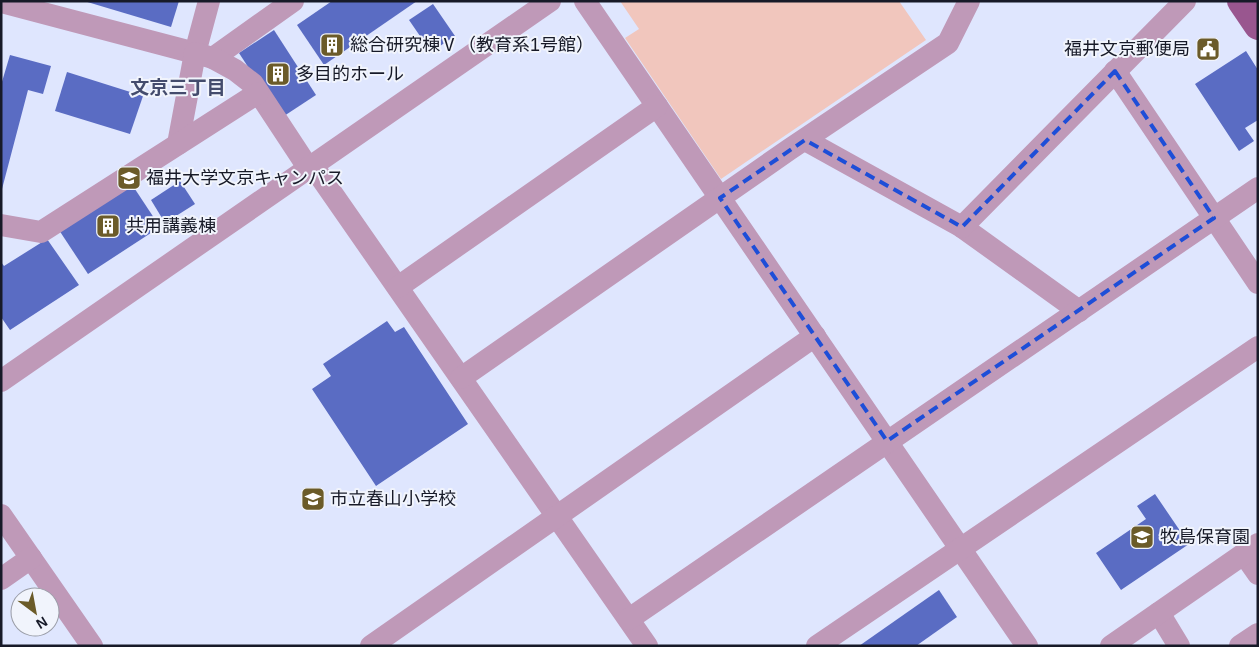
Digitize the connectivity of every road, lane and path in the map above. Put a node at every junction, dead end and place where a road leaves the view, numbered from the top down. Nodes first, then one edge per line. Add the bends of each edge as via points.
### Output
1 (209, 1) edge
2 (293, 1) edge
3 (550, 1) edge
4 (585, 1) edge
5 (969, 1) edge
6 (1185, 1) edge
7 (1241, 1) edge
8 (1, 2) edge
9 (1258, 26) edge
10 (204, 56) junction
11 (1115, 71) junction
12 (258, 93) junction
13 (657, 106) junction
14 (805, 140) junction
15 (178, 144) junction
16 (311, 167) junction
17 (1258, 188) edge
18 (720, 198) junction
19 (1214, 218) junction
20 (1, 225) edge
21 (962, 227) junction
22 (1258, 283) edge
23 (398, 287) junction
24 (1080, 311) junction
25 (815, 336) junction
26 (1258, 346) edge
27 (461, 378) junction
28 (1, 381) edge
29 (887, 442) junction
30 (1, 515) edge
31 (557, 516) junction
32 (960, 548) junction
33 (1251, 549) edge
34 (31, 558) junction
35 (1258, 574) edge
36 (1, 579) edge
37 (1159, 613) junction
38 (629, 620) junction
39 (1258, 634) edge
40 (92, 646) edge
41 (370, 646) edge
42 (647, 646) edge
43 (817, 646) edge
44 (1028, 646) edge
45 (1111, 646) edge
46 (1179, 646) edge
47 (1240, 646) edge

1 - 10 street
2 - 10 street
3 - 16 street
4 - 13 street
5 - 14 street via 948,43
6 - 11 street
7 - 9 main road
8 - 10 street
10 - 12 street via 235,70 253,84
10 - 15 street
11 - 19 street
11 - 21 street
12 - 15 street
12 - 16 street
13 - 18 street
13 - 23 street
14 - 18 street
14 - 21 street
15 - 20 street via 41,232
16 - 23 street
16 - 28 street
17 - 19 street
18 - 25 street
18 - 27 street
19 - 22 street
19 - 24 street
21 - 24 street
23 - 27 street
24 - 29 street
25 - 29 street
25 - 31 street
26 - 32 street
27 - 31 street
29 - 32 street
29 - 38 street
30 - 34 street
31 - 38 street
31 - 41 street
32 - 43 street
32 - 44 street
33 - 35 street
33 - 37 street
34 - 36 street
34 - 40 street
37 - 45 street
37 - 46 street
38 - 42 street
39 - 47 street

